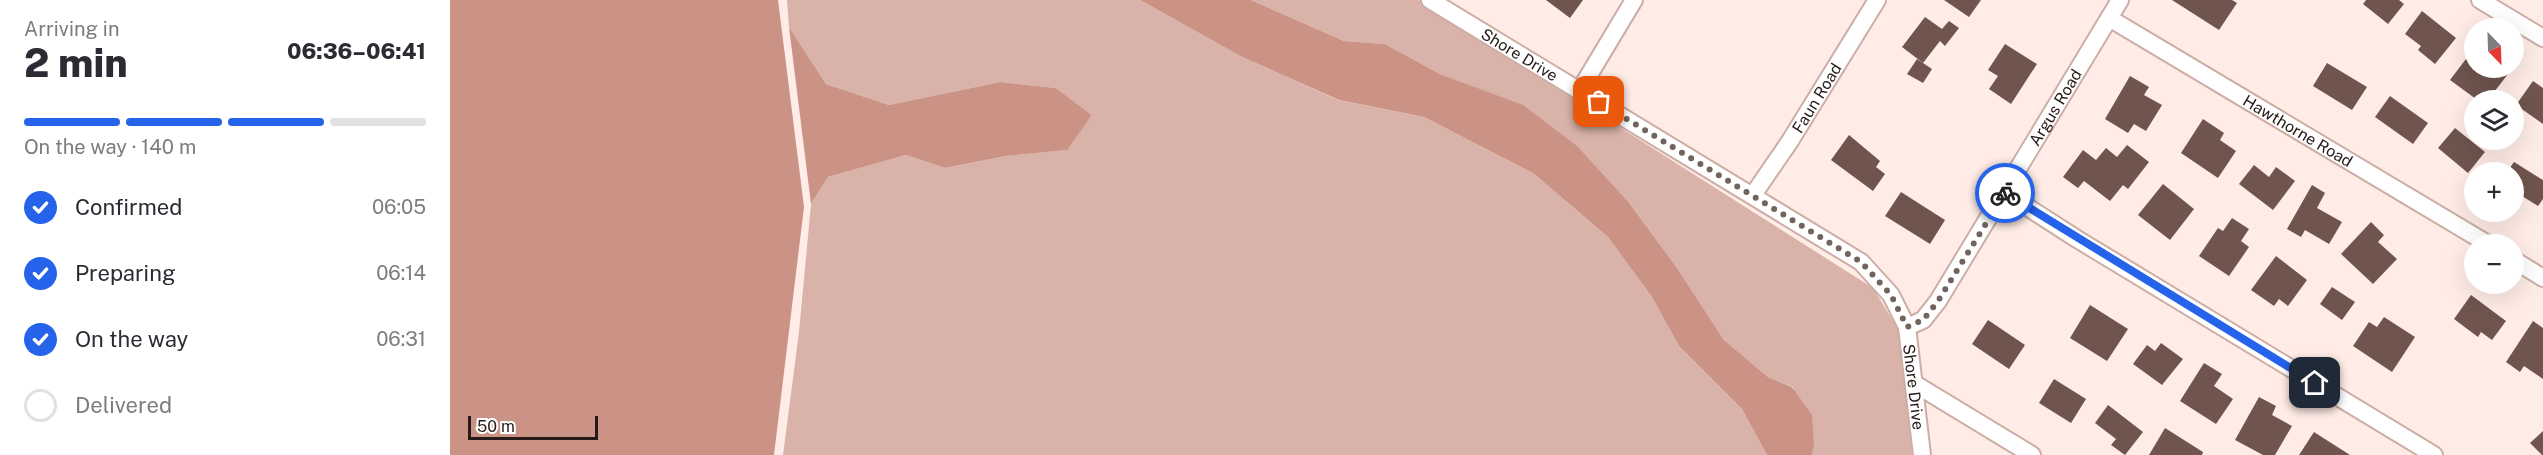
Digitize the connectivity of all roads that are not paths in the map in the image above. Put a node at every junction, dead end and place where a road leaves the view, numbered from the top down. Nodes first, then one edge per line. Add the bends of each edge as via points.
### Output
1 (1430, 0) edge
2 (1634, 0) edge
3 (1877, 0) edge
4 (2120, 0) edge
5 (2480, 0) edge
6 (2109, 18) junction
7 (2543, 38) edge
8 (1580, 90) junction
9 (2004, 192) junction
10 (1753, 195) junction
11 (2471, 234) edge
12 (2524, 266) edge
13 (2543, 278) edge
14 (1907, 327) junction
15 (1915, 384) junction
16 (1922, 455) edge
17 (2032, 455) edge
18 (2434, 455) edge

1 - 8 street, Shore Drive
2 - 8 street
3 - 10 street, Faun Road
4 - 6 street, Argus Road
5 - 7 street
6 - 9 street, Argus Road
6 - 11 street, Hawthorne Road
8 - 10 street, Shore Drive
9 - 14 street, Argus Road via 1938,301 1923,320
9 - 18 street
10 - 14 street, Shore Drive via 1861,262 1891,295
12 - 13 street
14 - 15 street, Shore Drive
15 - 16 street, Shore Drive
15 - 17 street

